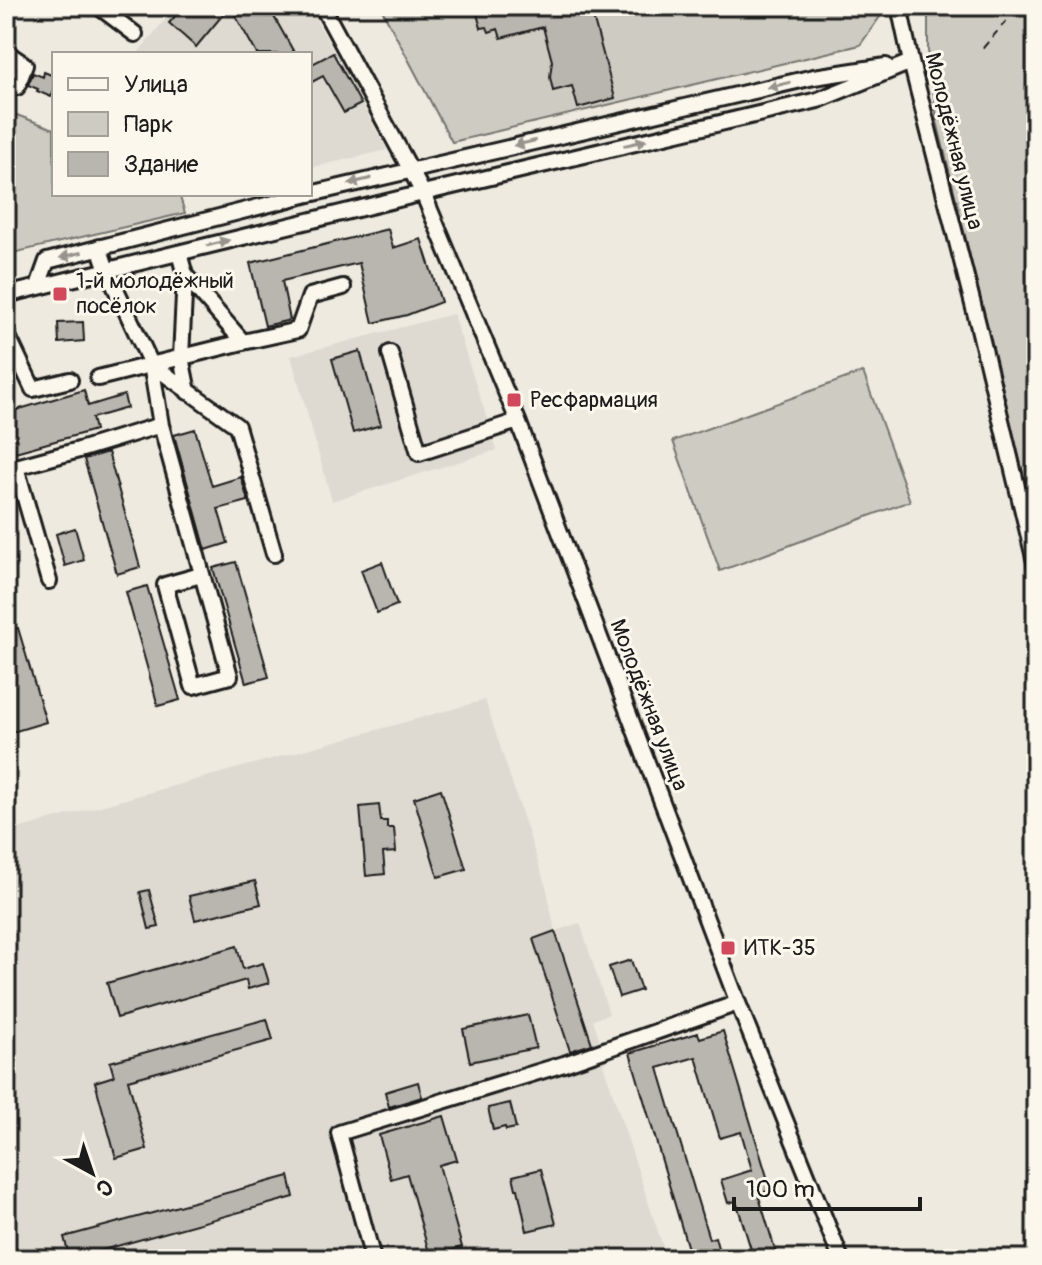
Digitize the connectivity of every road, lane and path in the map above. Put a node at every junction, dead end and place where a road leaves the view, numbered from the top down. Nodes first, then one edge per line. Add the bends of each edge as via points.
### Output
1 (98, 6) edge
2 (322, 6) edge
3 (899, 6) edge
4 (1019, 6) edge
5 (119, 12) edge
6 (135, 34) dead end
7 (983, 48) dead end
8 (6, 52) edge
9 (911, 62) junction
10 (814, 77) junction
11 (6, 88) edge
12 (818, 100) junction
13 (410, 169) junction
14 (423, 193) junction
15 (312, 194) edge
16 (302, 196) edge
17 (99, 247) junction
18 (179, 253) junction
19 (107, 270) junction
20 (185, 275) junction
21 (38, 286) junction
22 (343, 287) dead end
23 (6, 295) edge
24 (6, 332) edge
25 (243, 342) junction
26 (390, 353) dead end
27 (181, 357) junction
28 (151, 364) junction
29 (98, 378) dead end
30 (70, 380) dead end
31 (188, 392) junction
32 (518, 421) junction
33 (161, 425) junction
34 (274, 554) dead end
35 (1036, 566) edge
36 (201, 575) junction
37 (49, 581) dead end
38 (738, 1003) junction
39 (373, 1259) edge
40 (841, 1259) edge

1 - 5 street
2 - 13 street, Молодёжная улица
3 - 9 street, Молодёжная улица
4 - 7 path
5 - 6 street
8 - 11 street via 25,65 17,87
9 - 10 street
9 - 12 street
9 - 35 street, Молодёжная улица
10 - 12 street
10 -> 13 street
14 -> 12 street
13 - 14 street, Молодёжная улица
13 -> 15 street
18 -> 14 street
14 - 32 street, Молодёжная улица
16 - 17 street
17 - 19 street
17 -> 21 street via 47,261
18 - 19 street
18 - 20 street
19 - 21 street
19 - 28 street
20 - 25 street
20 - 27 street
21 - 23 street
22 - 25 street via 310,296 298,330
24 - 30 street via 33,389
25 - 27 street
26 - 32 street via 419,453
27 - 28 street
27 - 31 street
28 - 29 street
28 - 31 street
28 - 33 street
31 - 34 street via 237,426
32 - 38 street, Молодёжная улица
33 - 36 street
33 - 37 street via 16,467
36 - 36 street via 230,676 193,686 165,585
38 - 39 street via 564,1064 339,1133
38 - 40 street, Молодёжная улица

